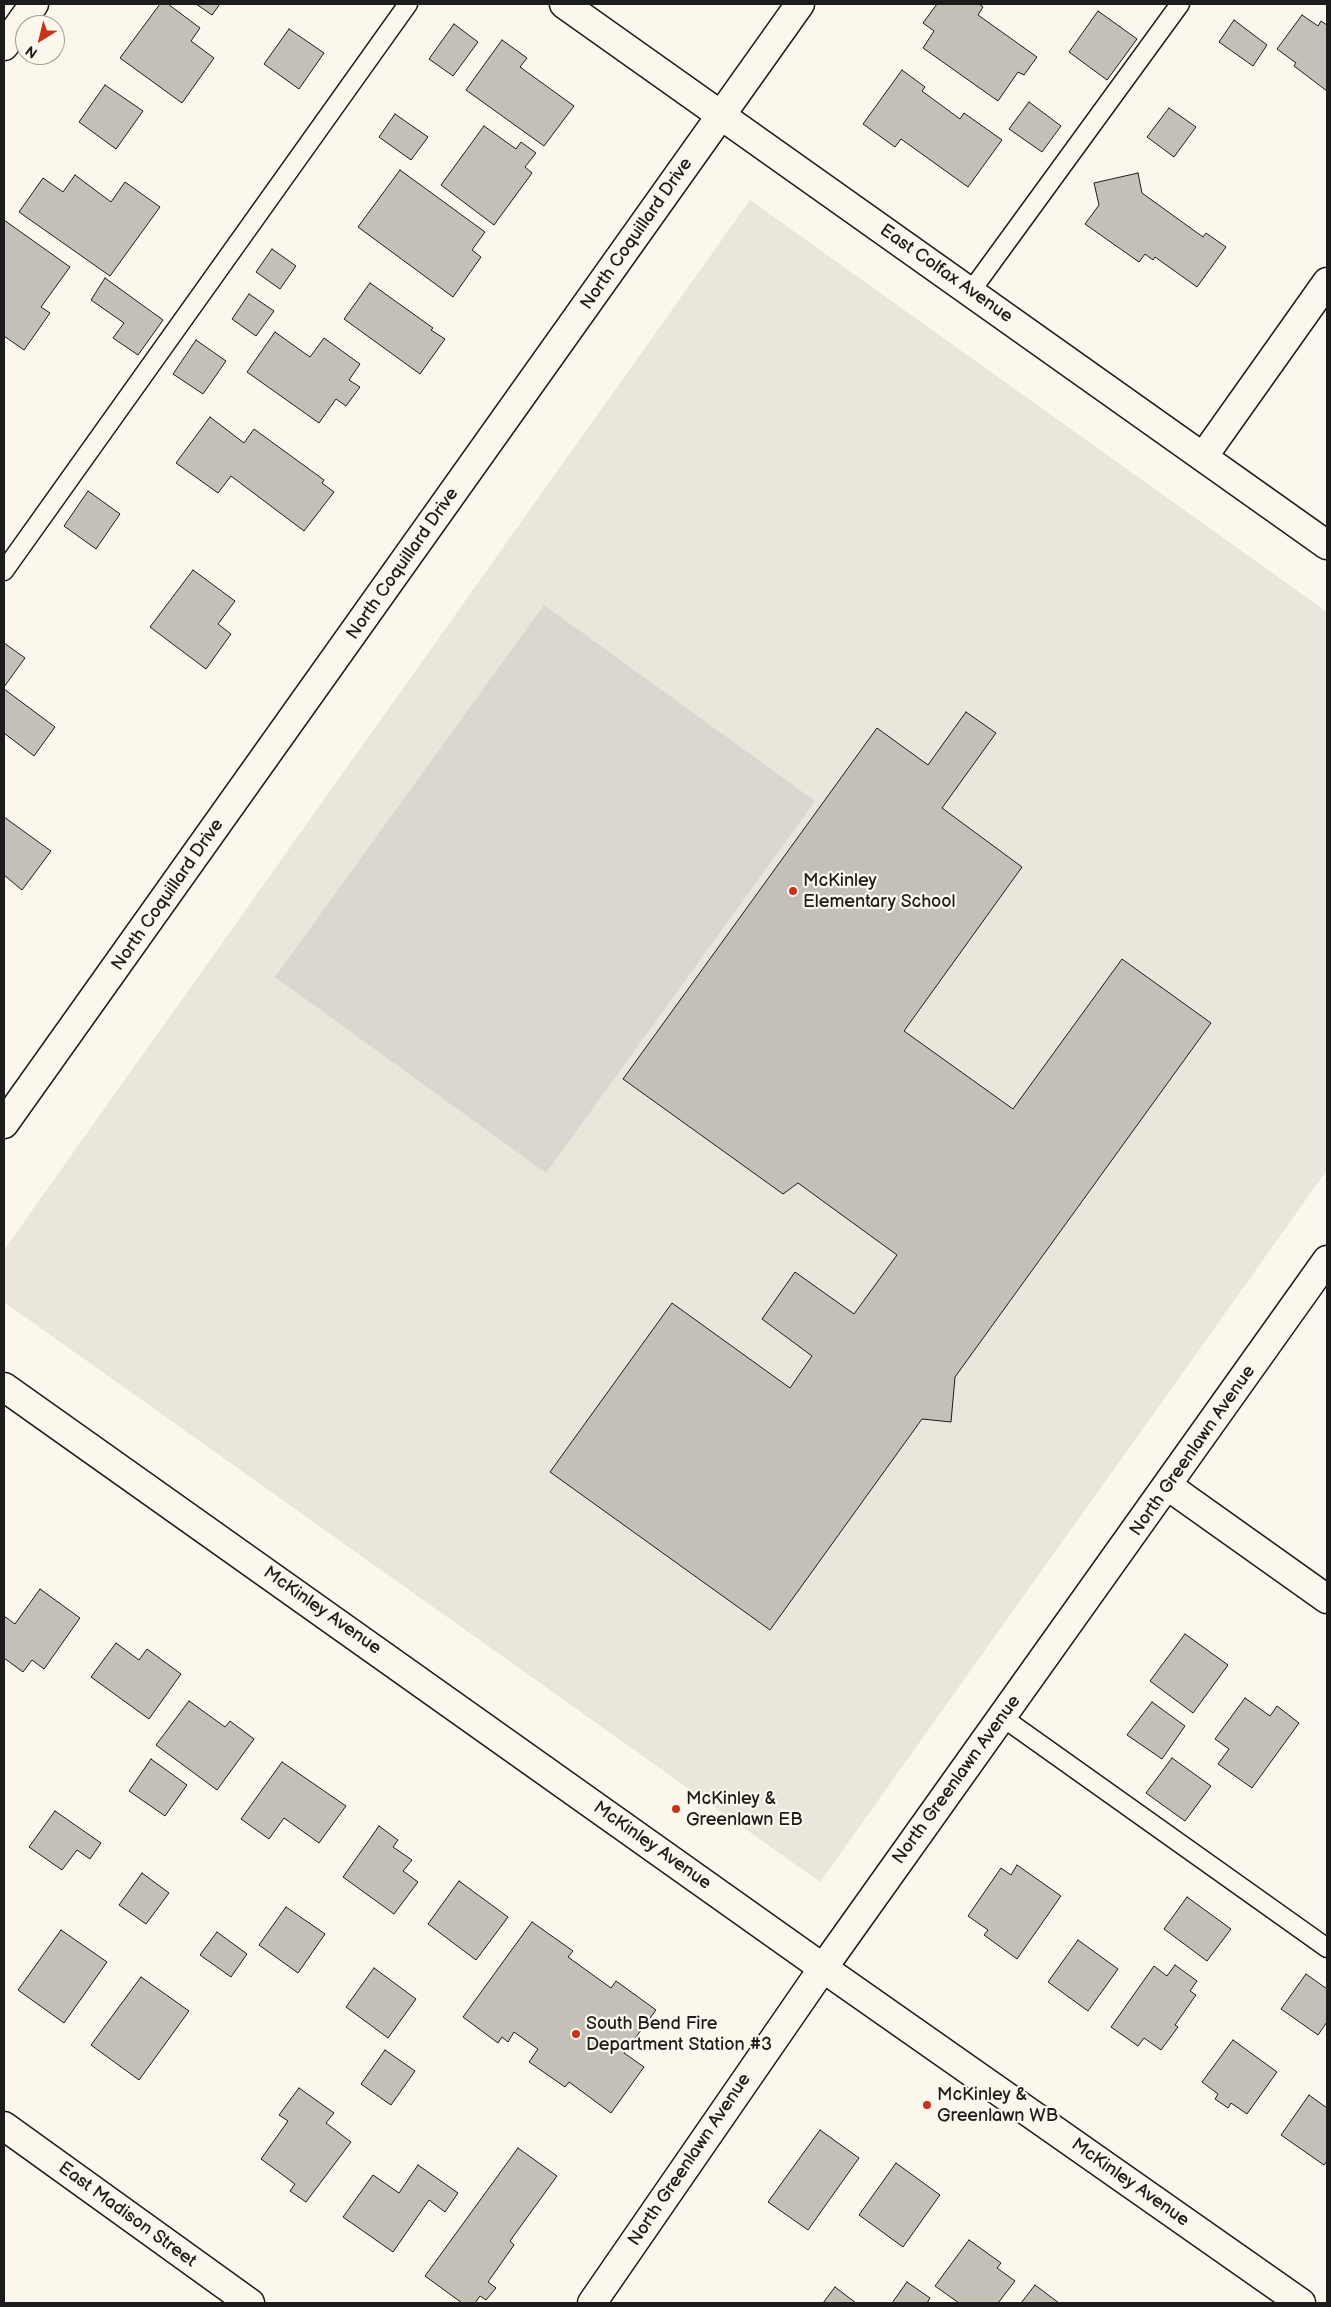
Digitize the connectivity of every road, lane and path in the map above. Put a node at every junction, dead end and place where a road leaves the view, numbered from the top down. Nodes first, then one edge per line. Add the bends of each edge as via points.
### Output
1 (34, 4) edge
2 (408, 4) edge
3 (564, 4) edge
4 (800, 4) edge
5 (1180, 4) edge
6 (4, 46) edge
7 (721, 116) junction
8 (1327, 282) edge
9 (971, 291) junction
10 (1203, 457) junction
11 (1327, 545) edge
12 (4, 571) edge
13 (4, 1124) edge
14 (1327, 1260) edge
15 (4, 1387) edge
16 (1168, 1486) junction
17 (1327, 1600) edge
18 (1002, 1717) junction
19 (1327, 1948) edge
20 (823, 1968) junction
21 (4, 2126) edge
22 (250, 2303) edge
23 (592, 2303) edge
24 (1302, 2303) edge

1 - 6 street
2 - 12 lane
3 - 7 street, East Colfax Avenue
4 - 7 street, North Coquillard Drive
5 - 9 lane
7 - 9 street, East Colfax Avenue
7 - 13 street, North Coquillard Drive
8 - 10 street
9 - 10 street, East Colfax Avenue
10 - 11 street, East Colfax Avenue
14 - 16 street, North Greenlawn Avenue
15 - 20 street, McKinley Avenue
16 - 17 street
16 - 18 street, North Greenlawn Avenue
18 - 19 lane
18 - 20 street, North Greenlawn Avenue
20 - 23 street, North Greenlawn Avenue
20 - 24 street, McKinley Avenue
21 - 22 street, East Madison Street

